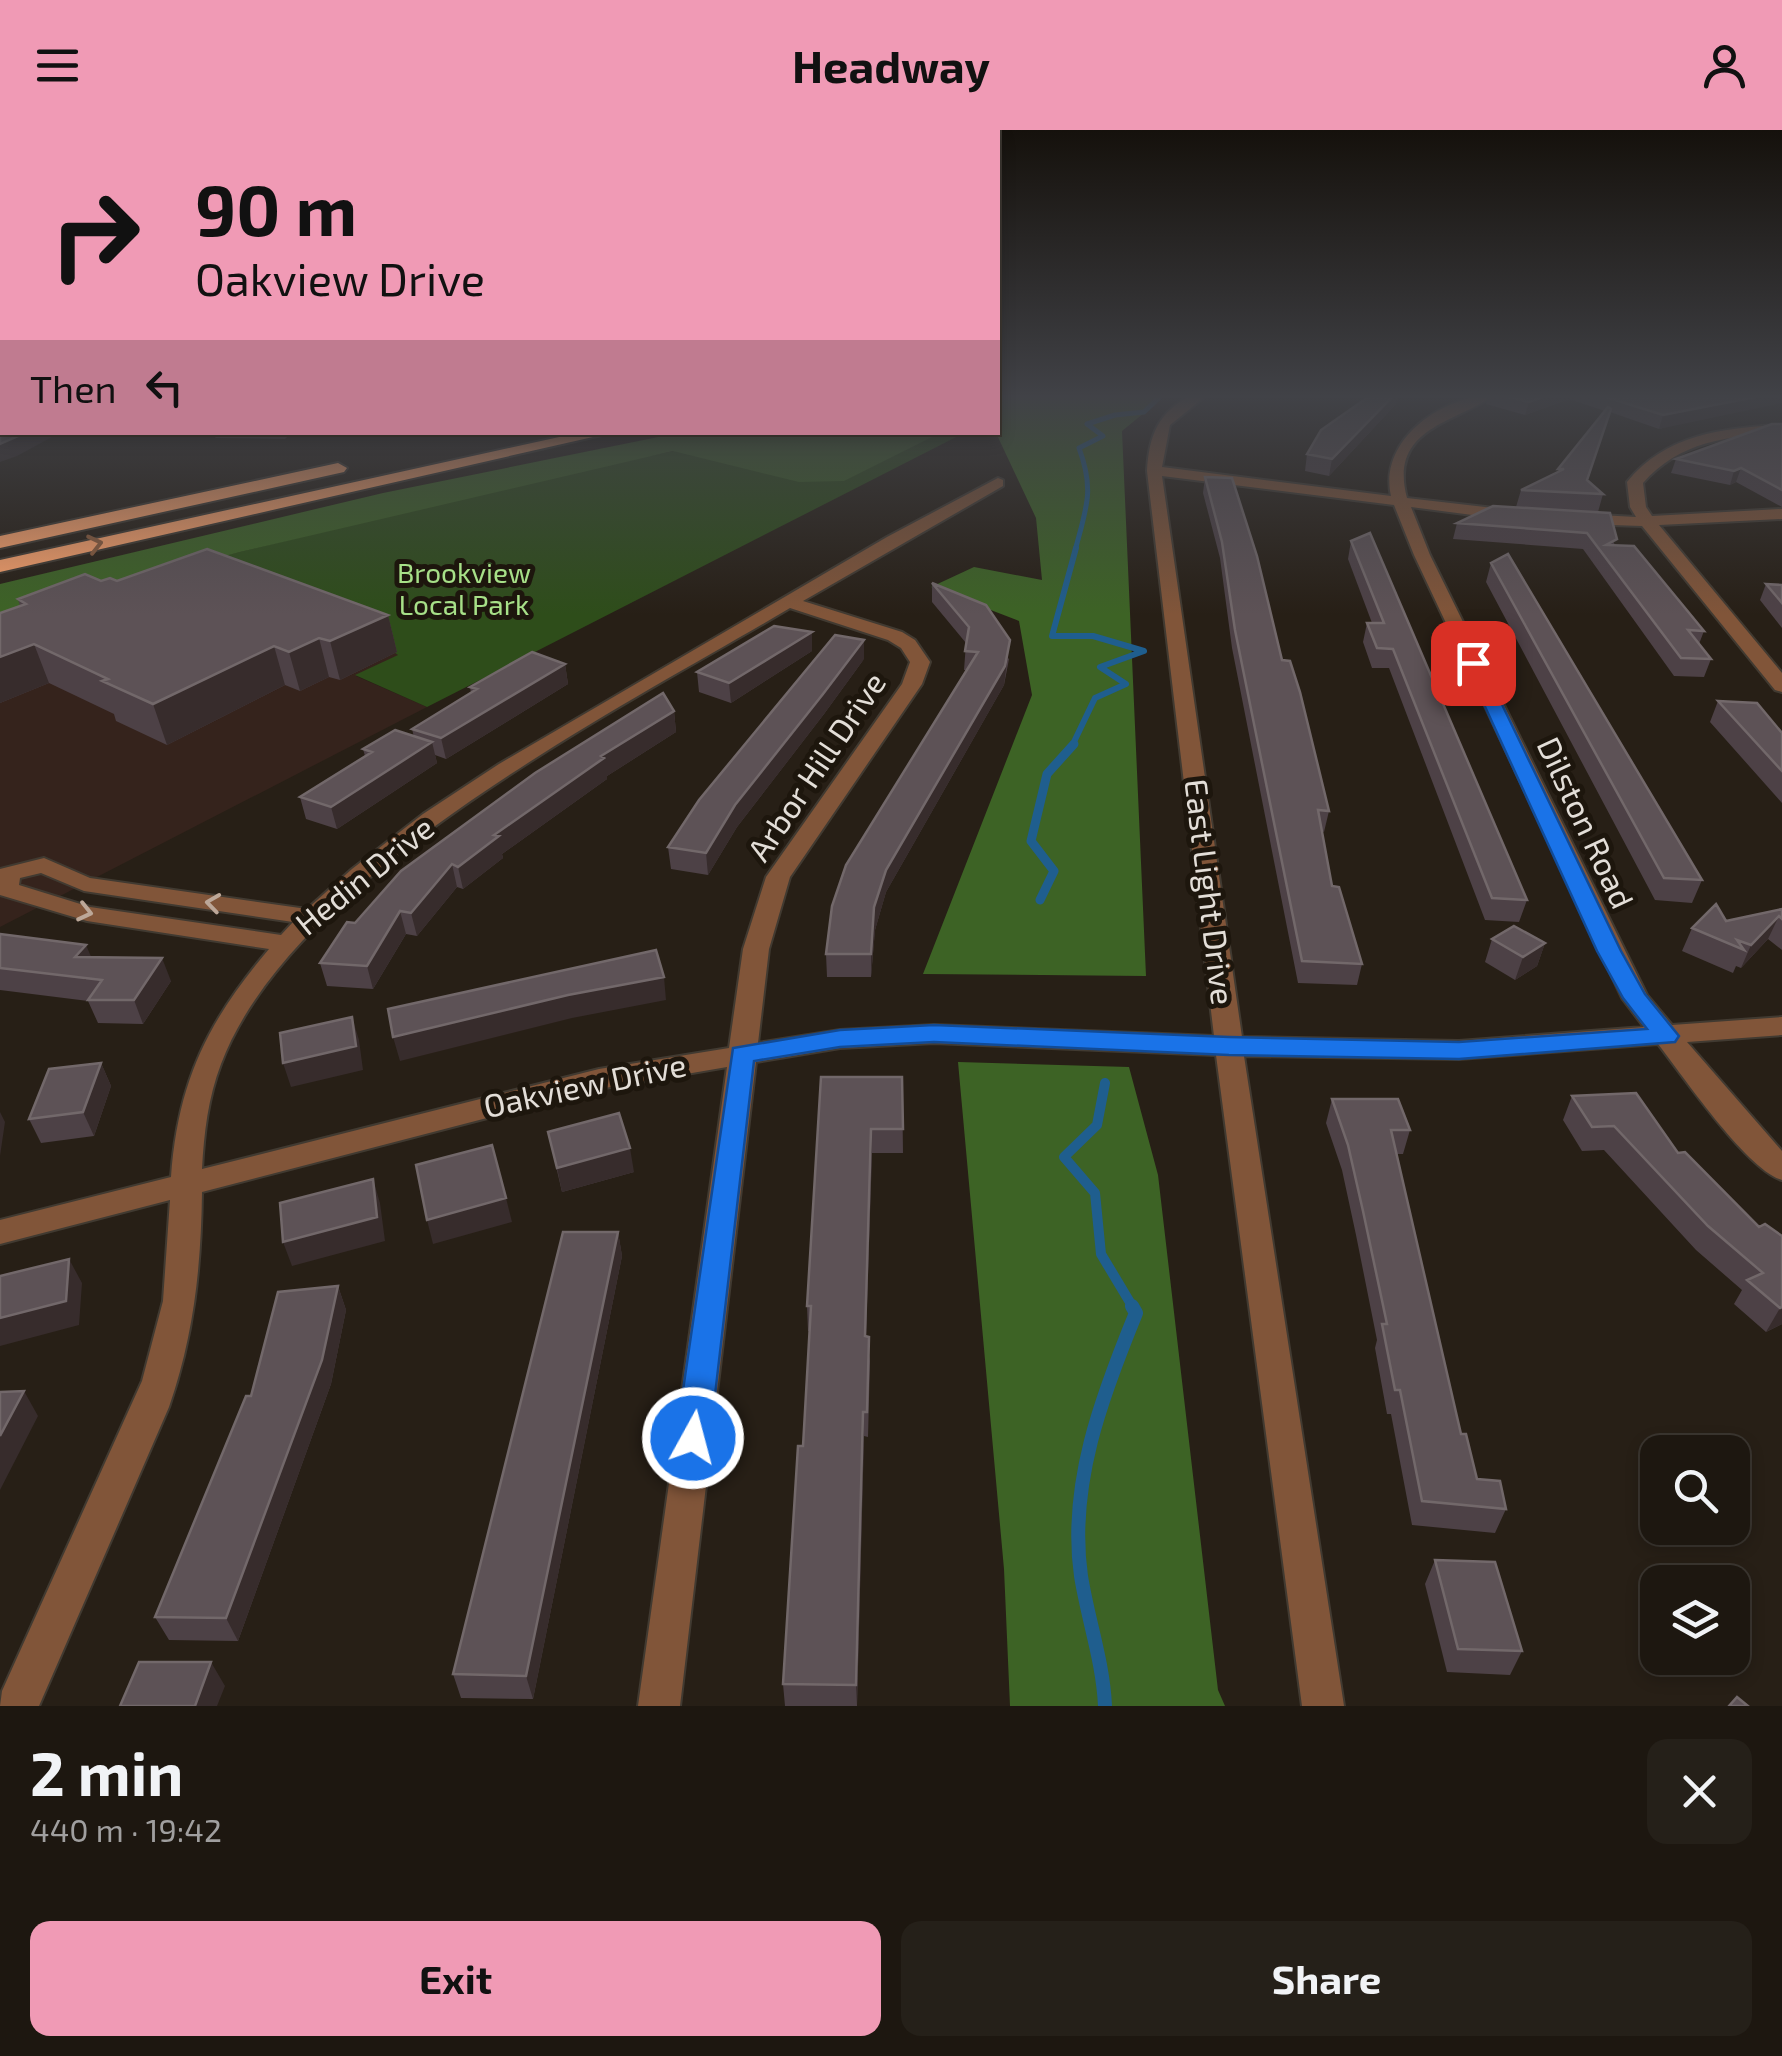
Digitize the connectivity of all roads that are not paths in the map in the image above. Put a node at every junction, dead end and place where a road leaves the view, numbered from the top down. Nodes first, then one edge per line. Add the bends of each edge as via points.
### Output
1 (334, 469) edge
2 (442, 469) edge
3 (1154, 469) edge
4 (1399, 469) edge
5 (1645, 469) edge
6 (1154, 472) junction
7 (998, 483) dead end
8 (1401, 502) junction
9 (1782, 514) edge
10 (1524, 516) edge
11 (1564, 518) edge
12 (1647, 521) junction
13 (0, 542) edge
14 (0, 566) edge
15 (788, 602) junction
16 (1782, 686) edge
17 (309, 917) junction
18 (284, 942) junction
19 (1782, 1026) edge
20 (1666, 1036) junction
21 (1229, 1046) junction
22 (742, 1054) junction
23 (1782, 1169) edge
24 (186, 1183) junction
25 (0, 1232) edge
26 (17, 1706) edge
27 (658, 1706) edge
28 (1323, 1706) edge

1 - 13 highway
14 -> 2 highway
3 - 6 street, East Light Drive
4 - 8 street, Dilston Road
5 - 12 street via 1635,482
6 - 8 street
6 - 21 street, East Light Drive
7 - 15 street, Hedin Drive
8 - 10 street
8 - 20 street, Dilston Road via 1609,951
9 - 12 street
11 - 12 street
12 - 16 street
15 - 17 street, Hedin Drive via 448,808
15 - 22 street, Arbor Hill Drive via 895,636 920,662 912,684 778,877 756,950
17 - 18 street, Hedin Drive
17 -> 18 street via 84,884 44,865 8,874 7,889 88,914
18 - 24 street, Hedin Drive via 240,1000 207,1062 189,1128
19 - 20 street, Oakview Drive
20 - 21 street, Oakview Drive via 1459,1050
20 - 23 street, Dilston Road
21 - 22 street, Oakview Drive via 934,1034
21 - 28 street, East Light Drive
22 - 24 street, Oakview Drive via 598,1079
22 - 27 street
24 - 25 street, Oakview Drive
24 - 26 street, Hedin Drive via 180,1301 157,1395

